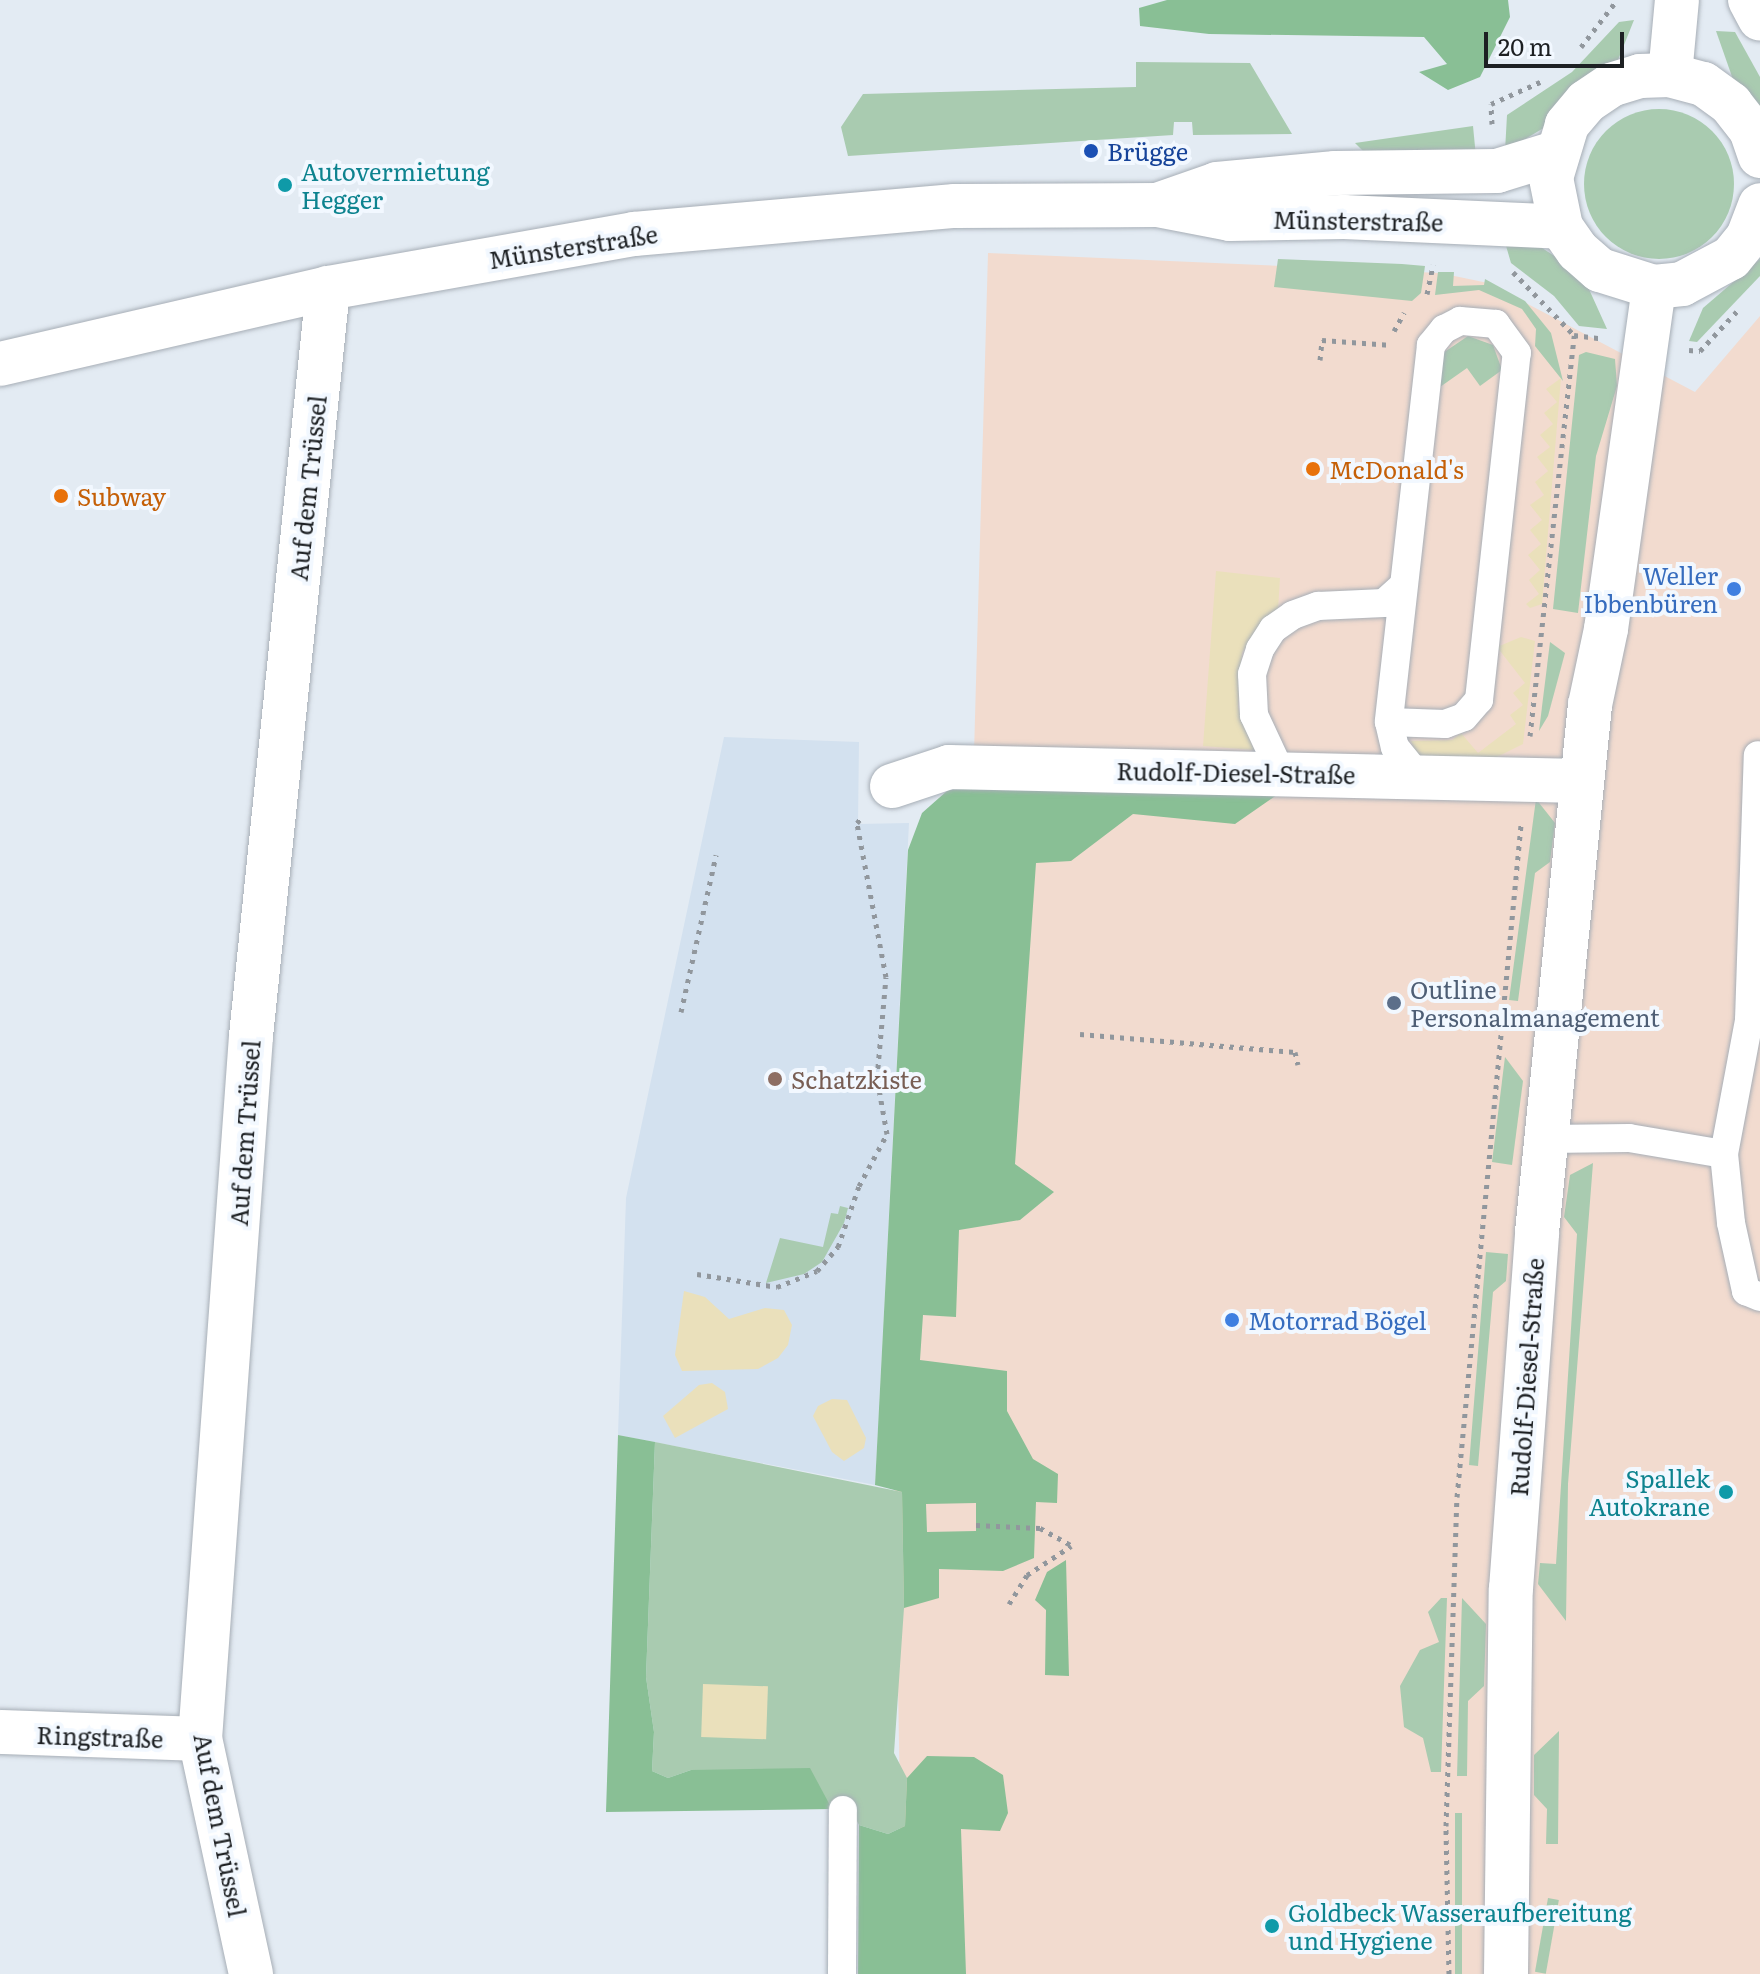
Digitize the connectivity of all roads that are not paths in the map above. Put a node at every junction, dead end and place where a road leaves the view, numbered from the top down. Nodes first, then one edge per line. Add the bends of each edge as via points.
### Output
1 (1677, 0) edge
2 (1750, 0) edge
3 (1760, 19) edge
4 (1670, 75) junction
5 (1555, 153) junction
6 (1760, 156) edge
7 (1157, 205) junction
8 (1756, 225) edge
9 (1561, 227) junction
10 (1654, 287) junction
11 (328, 288) junction
12 (0, 364) edge
13 (1403, 586) junction
14 (1389, 722) junction
15 (1758, 755) edge
16 (1281, 773) junction
17 (1418, 775) junction
18 (1582, 781) junction
19 (892, 786) road end
20 (1547, 1139) junction
21 (1724, 1154) junction
22 (1760, 1297) edge
23 (0, 1732) edge
24 (200, 1739) junction
25 (843, 1810) dead end
26 (251, 1974) edge
27 (842, 1974) edge
28 (1506, 1974) edge

1 - 4 street
2 - 3 street
4 - 5 street via 1640,76 1611,85 1576,114
4 - 6 street via 1703,84 1731,104 1751,130
5 - 7 street, Münsterstraße via 1497,171 1335,173 1217,184
5 - 9 street via 1551,178
7 - 9 street, Münsterstraße via 1230,219 1344,217
7 - 11 street, Münsterstraße via 955,206 634,234
8 - 10 street via 1708,274
9 - 10 street via 1600,270
10 - 18 street, Rudolf-Diesel-Straße
11 - 12 street, Münsterstraße
11 - 24 street, Auf dem Trüssel via 251,1036
13 - 14 lane
13 - 14 lane via 1431,345 1444,329 1460,321 1496,324 1517,353 1479,700 1464,717 1445,724
13 - 16 lane via 1384,603 1318,606 1293,615 1266,639 1252,674 1254,715
14 - 17 lane via 1395,747
15 - 21 lane via 1749,1020
16 - 17 street, Rudolf-Diesel-Straße
16 - 19 street, Rudolf-Diesel-Straße via 949,767
17 - 18 street, Rudolf-Diesel-Straße
18 - 20 street, Rudolf-Diesel-Straße
20 - 21 lane via 1629,1138
20 - 28 street, Rudolf-Diesel-Straße via 1511,1589
21 - 22 lane via 1731,1223 1746,1291
23 - 24 street, Ringstraße
24 - 26 street, Auf dem Trüssel
25 - 27 lane

